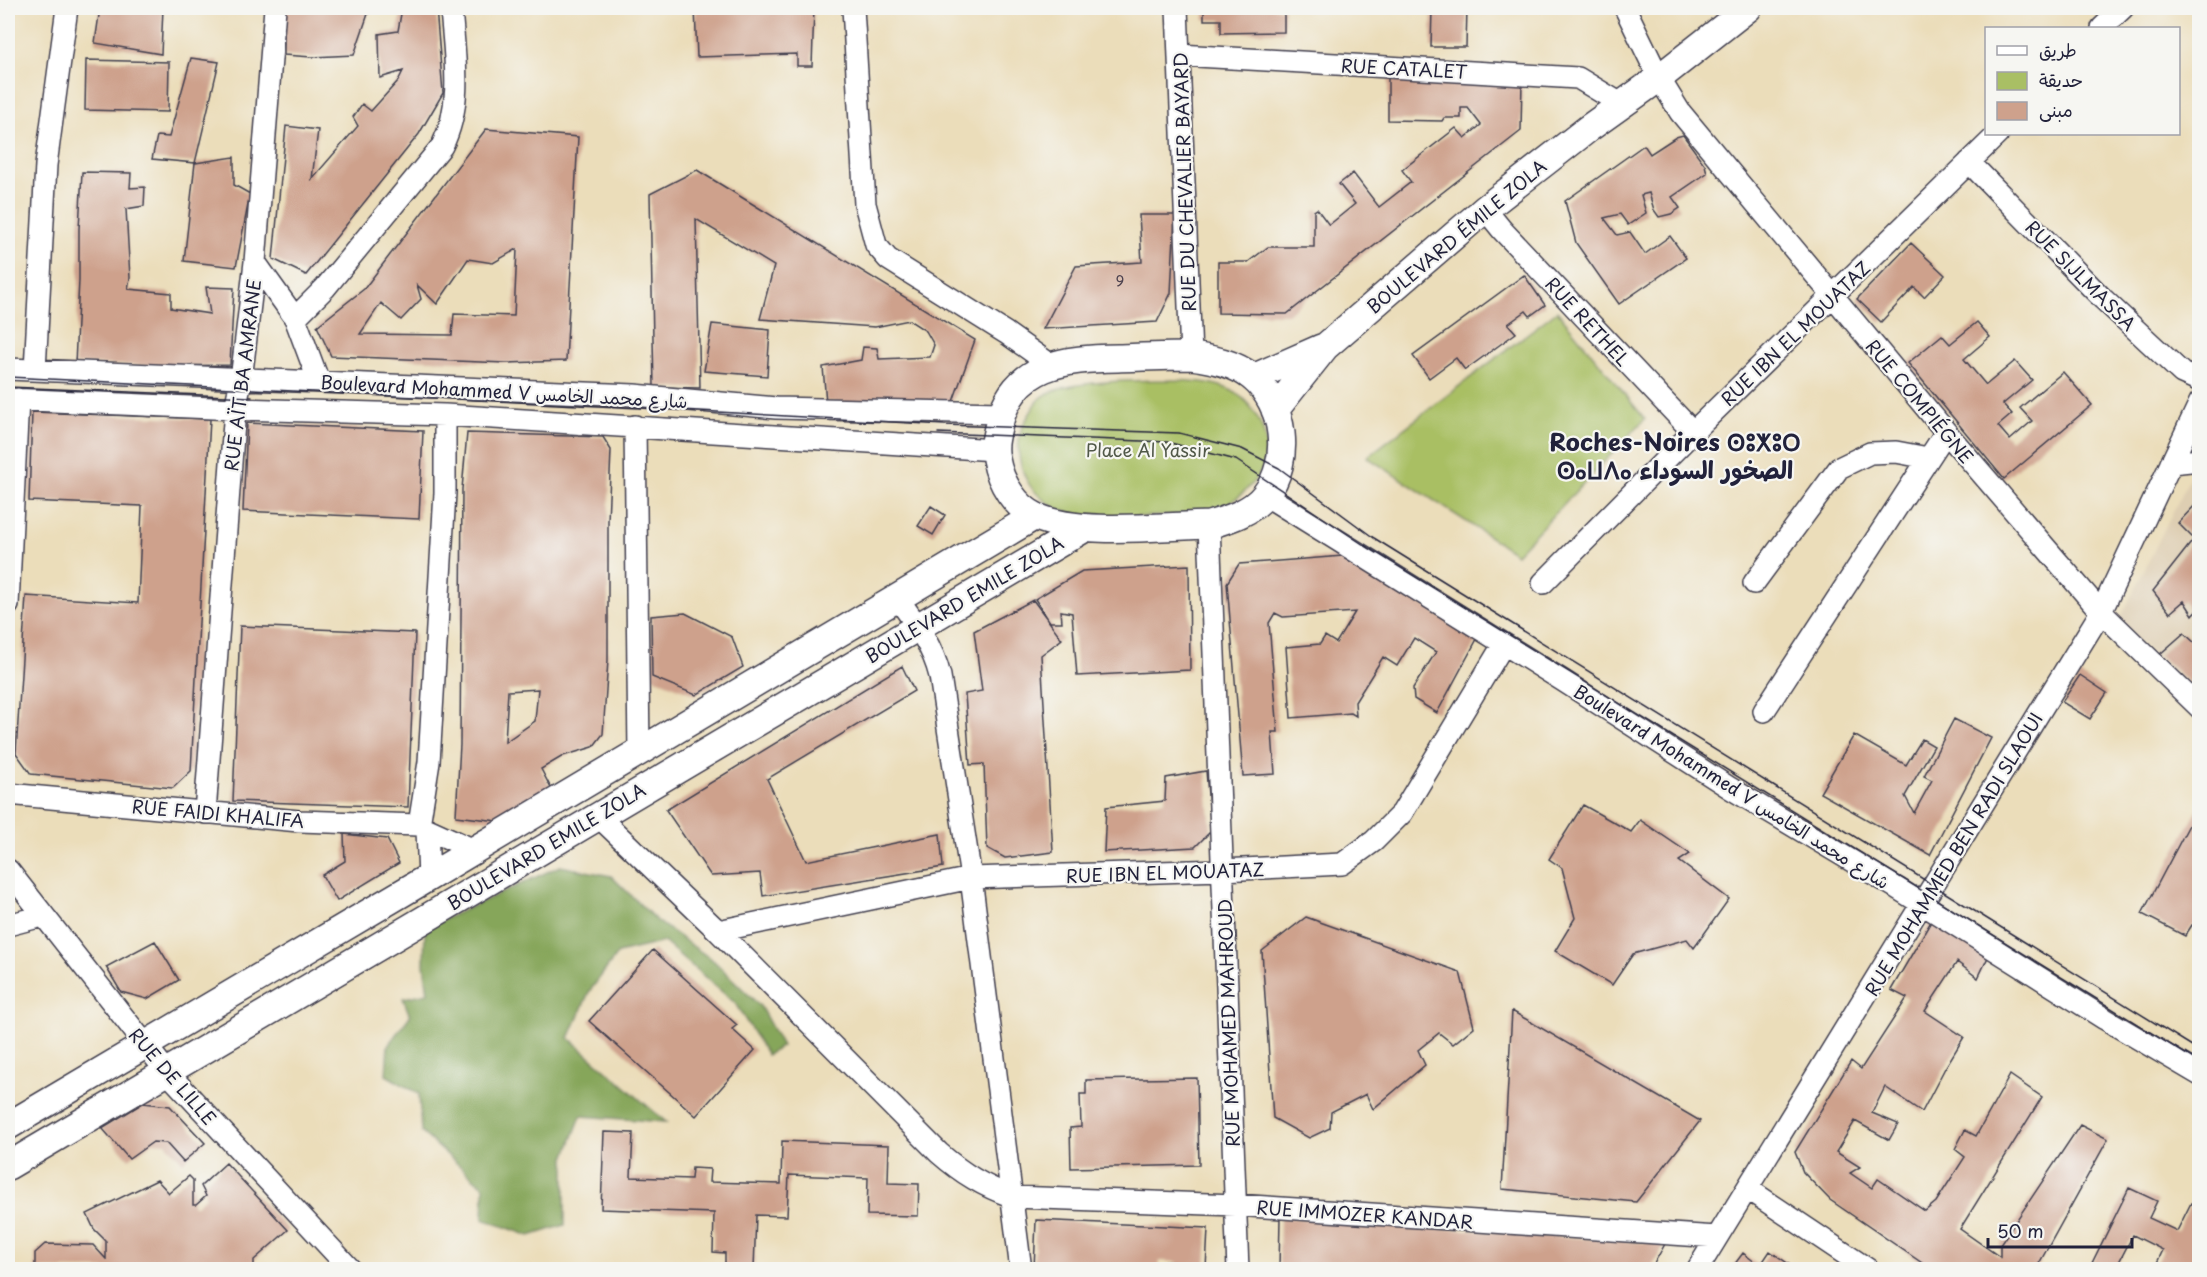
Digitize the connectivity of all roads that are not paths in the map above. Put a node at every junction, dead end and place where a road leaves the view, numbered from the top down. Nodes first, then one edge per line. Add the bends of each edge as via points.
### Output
1 (67, 8) edge
2 (274, 8) edge
3 (451, 8) edge
4 (853, 8) edge
5 (1177, 8) edge
6 (1625, 8) edge
7 (1748, 8) edge
8 (2123, 8) edge
9 (2103, 27) edge
10 (1179, 55) junction
11 (1659, 78) junction
12 (1621, 104) junction
13 (1997, 135) edge
14 (1969, 162) junction
15 (1485, 208) junction
16 (255, 262) junction
17 (1833, 296) junction
18 (295, 318) junction
19 (1325, 346) junction
20 (1191, 356) junction
21 (1051, 365) junction
22 (8, 369) edge
23 (35, 370) junction
24 (1253, 378) junction
25 (241, 380) junction
26 (2199, 381) edge
27 (320, 382) junction
28 (2199, 389) edge
29 (13, 399) edge
30 (2199, 402) edge
31 (235, 409) junction
32 (1275, 410) junction
33 (1001, 413) junction
34 (445, 415) junction
35 (2194, 423) edge
36 (635, 426) junction
37 (1693, 432) junction
38 (1946, 432) junction
39 (995, 450) junction
40 (1928, 458) junction
41 (2199, 460) edge
42 (2171, 463) junction
43 (1265, 495) junction
44 (1035, 516) junction
45 (1209, 525) junction
46 (1085, 528) junction
47 (1543, 583) dead end
48 (1754, 583) dead end
49 (898, 599) junction
50 (8, 605) edge
51 (2101, 612) junction
52 (918, 627) junction
53 (1503, 645) junction
54 (2199, 708) edge
55 (1764, 711) dead end
56 (639, 753) junction
57 (8, 794) edge
58 (205, 813) junction
59 (598, 816) junction
60 (423, 827) junction
61 (474, 850) junction
62 (8, 870) edge
63 (1222, 870) junction
64 (429, 877) junction
65 (971, 878) junction
66 (1923, 904) junction
67 (42, 916) junction
68 (8, 925) edge
69 (718, 931) junction
70 (145, 1046) junction
71 (166, 1071) junction
72 (2199, 1075) edge
73 (8, 1126) edge
74 (8, 1166) edge
75 (1748, 1189) junction
76 (1013, 1197) junction
77 (1236, 1205) junction
78 (1717, 1237) junction
79 (351, 1269) edge
80 (1021, 1269) edge
81 (1238, 1269) edge
82 (1697, 1269) edge
83 (1869, 1269) edge

1 - 23 street via 46,165
2 - 16 street
3 - 18 street via 456,97 450,130 442,146 336,275
4 - 21 street via 865,204 876,244 888,259
5 - 10 street, RUE DU CHEVALIER BAYARD
6 - 11 street, RUE COMPIÉGNE
7 - 11 main road
8 - 9 street
10 - 12 street, RUE CATALET via 1578,78
10 - 20 street, RUE DU CHEVALIER BAYARD
11 - 12 main road
11 - 17 street, RUE COMPIÉGNE via 1680,112
12 - 15 main road, BOULEVARD ÉMILE ZOLA
13 - 14 street, RUE IBN EL MOUATAZ
14 - 17 street, RUE IBN EL MOUATAZ
14 - 26 street, RUE SIJLMASSA via 2128,322 2182,373
15 - 19 main road, BOULEVARD ÉMILE ZOLA
15 - 37 street, RUE RETHEL
16 - 18 street, RUE AÏT BA AMRANE
16 - 25 street, RUE AÏT BA AMRANE
17 - 37 street, RUE IBN EL MOUATAZ
17 - 38 street, RUE COMPIÉGNE
18 - 27 street, RUE AÏT BA AMRANE
19 - 24 main road, BOULEVARD ÉMILE ZOLA
19 - 32 main road, BOULEVARD ÉMILE ZOLA
20 - 21 main road via 1075,360
20 - 24 main road via 1224,362
21 - 33 main road via 1022,382
22 - 23 street, Boulevard Mohammed V شارع محمد الخامس
23 - 25 street, Boulevard Mohammed V شارع محمد الخامس
24 - 32 main road
25 - 27 street, Boulevard Mohammed V شارع محمد الخامس
25 - 31 street, RUE AÏT BA AMRANE
26 - 28 street
27 - 33 street, Boulevard Mohammed V شارع محمد الخامس via 634,395 776,408
29 - 31 street, Boulevard Mohammed V شارع محمد الخامس
29 - 50 street
30 - 35 street, RUE MOHAMMED BEN RADI SLAOUI
31 - 34 street, Boulevard Mohammed V شارع محمد الخامس
31 - 58 street, RUE AÏT BA AMRANE
32 - 43 main road via 1282,450 1279,468
33 - 39 main road
34 - 36 street, Boulevard Mohammed V شارع محمد الخامس
34 - 60 street via 444,493
35 - 42 street, RUE MOHAMMED BEN RADI SLAOUI
36 - 39 street, Boulevard Mohammed V شارع محمد الخامس
36 - 56 street
37 - 47 street, RUE IBN EL MOUATAZ
38 - 40 street
38 - 51 street, RUE COMPIÉGNE
39 - 44 main road via 998,470 1010,493
40 - 48 street via 1896,452 1870,453 1839,468
40 - 55 street
41 - 42 street
42 - 51 street, RUE MOHAMMED BEN RADI SLAOUI
43 - 45 main road via 1241,513
43 - 53 street, Boulevard Mohammed V شارع محمد الخامس
44 - 46 main road
44 - 49 main road, BOULEVARD EMILE ZOLA
45 - 46 main road
45 - 63 street, RUE MOHAMED MAHROUD
46 - 52 main road, BOULEVARD EMILE ZOLA
49 - 52 street
49 - 56 main road, BOULEVARD EMILE ZOLA
51 - 54 street, RUE COMPIÉGNE
51 - 66 street, RUE MOHAMMED BEN RADI SLAOUI
52 - 59 main road, BOULEVARD EMILE ZOLA
52 - 65 street via 933,653 940,676
53 - 63 street, RUE IBN EL MOUATAZ via 1402,813 1374,841 1342,864
53 - 66 street, Boulevard Mohammed V شارع محمد الخامس
56 - 61 main road, BOULEVARD EMILE ZOLA
57 - 58 street, RUE FAIDI KHALIFA
58 - 60 street, RUE FAIDI KHALIFA
59 - 69 street, RUE IMMOZER KANDAR
59 - 71 main road, BOULEVARD EMILE ZOLA
60 - 61 street, RUE FAIDI KHALIFA
60 - 64 street
61 - 64 main road, BOULEVARD EMILE ZOLA
62 - 67 street, RUE DE LILLE
63 - 65 street, RUE IBN EL MOUATAZ
63 - 77 street, RUE MOHAMED MAHROUD
64 - 70 main road, BOULEVARD EMILE ZOLA
65 - 69 street, RUE IBN EL MOUATAZ
65 - 76 street
66 - 72 street, Boulevard Mohammed V شارع محمد الخامس
66 - 75 street, RUE MOHAMMED BEN RADI SLAOUI
67 - 68 street
67 - 70 street, RUE DE LILLE
69 - 76 street, RUE IMMOZER KANDAR via 939,1153 962,1173
70 - 71 street, RUE DE LILLE
70 - 73 main road, BOULEVARD EMILE ZOLA
71 - 74 main road, BOULEVARD EMILE ZOLA
71 - 79 street, RUE DE LILLE
75 - 78 street, RUE MOHAMMED BEN RADI SLAOUI
75 - 83 street
76 - 77 street, RUE IMMOZER KANDAR
76 - 80 street
77 - 78 street, RUE IMMOZER KANDAR
77 - 81 street, RUE MOHAMED MAHROUD
78 - 82 street, RUE MOHAMMED BEN RADI SLAOUI

